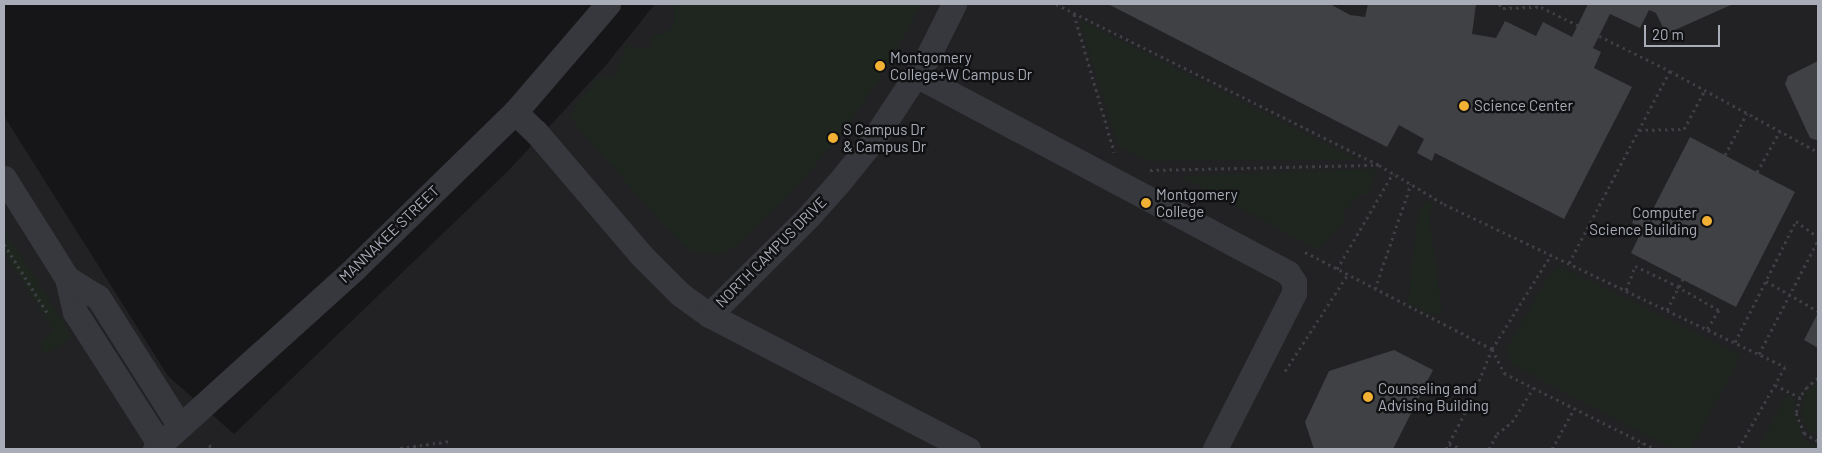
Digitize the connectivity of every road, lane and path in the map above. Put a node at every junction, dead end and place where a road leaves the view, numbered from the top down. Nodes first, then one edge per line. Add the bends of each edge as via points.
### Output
1 (608, 4) edge
2 (954, 4) edge
3 (1056, 4) edge
4 (1499, 4) edge
5 (1074, 13) junction
6 (1670, 70) junction
7 (916, 75) junction
8 (1705, 90) junction
9 (515, 112) junction
10 (1747, 113) junction
11 (1639, 130) junction
12 (1780, 131) junction
13 (1818, 152) edge
14 (1725, 155) dead end
15 (1379, 165) junction
16 (1113, 166) junction
17 (1145, 170) dead end
18 (1757, 172) dead end
19 (1393, 173) junction
20 (4, 178) edge
21 (1411, 184) junction
22 (1818, 238) edge
23 (4, 244) edge
24 (1551, 255) junction
25 (1568, 263) junction
26 (1337, 269) dead end
27 (1348, 274) dead end
28 (67, 278) junction
29 (1683, 279) dead end
30 (1766, 281) junction
31 (1679, 288) junction
32 (1375, 289) dead end
33 (1626, 290) junction
34 (1790, 294) junction
35 (1668, 310) junction
36 (1818, 311) edge
37 (709, 315) junction
38 (50, 318) dead end
39 (1706, 329) junction
40 (1735, 342) junction
41 (1759, 354) junction
42 (1818, 378) edge
43 (1280, 379) dead end
44 (1775, 385) junction
45 (1533, 388) dead end
46 (1800, 397) junction
47 (1574, 409) dead end
48 (180, 426) junction
49 (926, 440) edge
50 (450, 441) dead end
51 (1818, 441) edge
52 (1642, 442) dead end
53 (1449, 444) junction
54 (209, 445) dead end
55 (157, 447) edge
56 (214, 449) edge
57 (394, 449) edge
58 (968, 449) edge
59 (1215, 449) edge
60 (1446, 449) edge
61 (1462, 449) edge
62 (1489, 449) edge
63 (1552, 449) edge
64 (1638, 449) edge
65 (1738, 449) edge

1 - 9 street, MANNAKEE STREET
2 - 7 street, NORTH CAMPUS DRIVE
3 - 5 path
4 - 6 path via 1503,8 1542,7
5 - 15 path
5 - 16 path
6 - 8 path
6 - 11 path
7 - 16 street
7 - 37 street, NORTH CAMPUS DRIVE via 874,140 840,181
8 - 10 path
8 - 11 path via 1684,129
9 - 37 street, NORTH CAMPUS DRIVE via 536,132 641,255 680,294
9 - 48 street, MANNAKEE STREET via 355,268
10 - 12 path
10 - 14 path
11 - 25 path
12 - 13 path
12 - 18 path
15 - 17 path
15 - 19 path
16 - 59 street via 1282,268 1294,282 1294,293
19 - 21 path
19 - 26 path
20 - 28 street
21 - 24 path via 1444,204
21 - 32 path
22 - 30 path via 1796,221
22 - 34 path
23 - 38 path
24 - 25 path
24 - 53 path via 1492,349
25 - 33 path
27 - 43 path
28 - 48 street via 98,297
28 - 55 street via 75,312
29 - 31 path
30 - 34 path
30 - 40 path
31 - 33 path via 1635,266
31 - 35 path
31 - 39 path via 1719,310
33 - 35 path
34 - 36 path
34 - 41 path
35 - 39 path
37 - 49 street
39 - 40 path
40 - 41 path
41 - 44 path via 1785,366
42 - 46 path
44 - 46 path
44 - 65 path
45 - 62 path via 1512,422 1497,434
46 - 51 path via 1796,412 1804,433
47 - 63 path
48 - 55 street, MANNAKEE STREET
49 - 58 street
50 - 57 path
52 - 64 path
53 - 60 path
53 - 61 path
54 - 56 path

